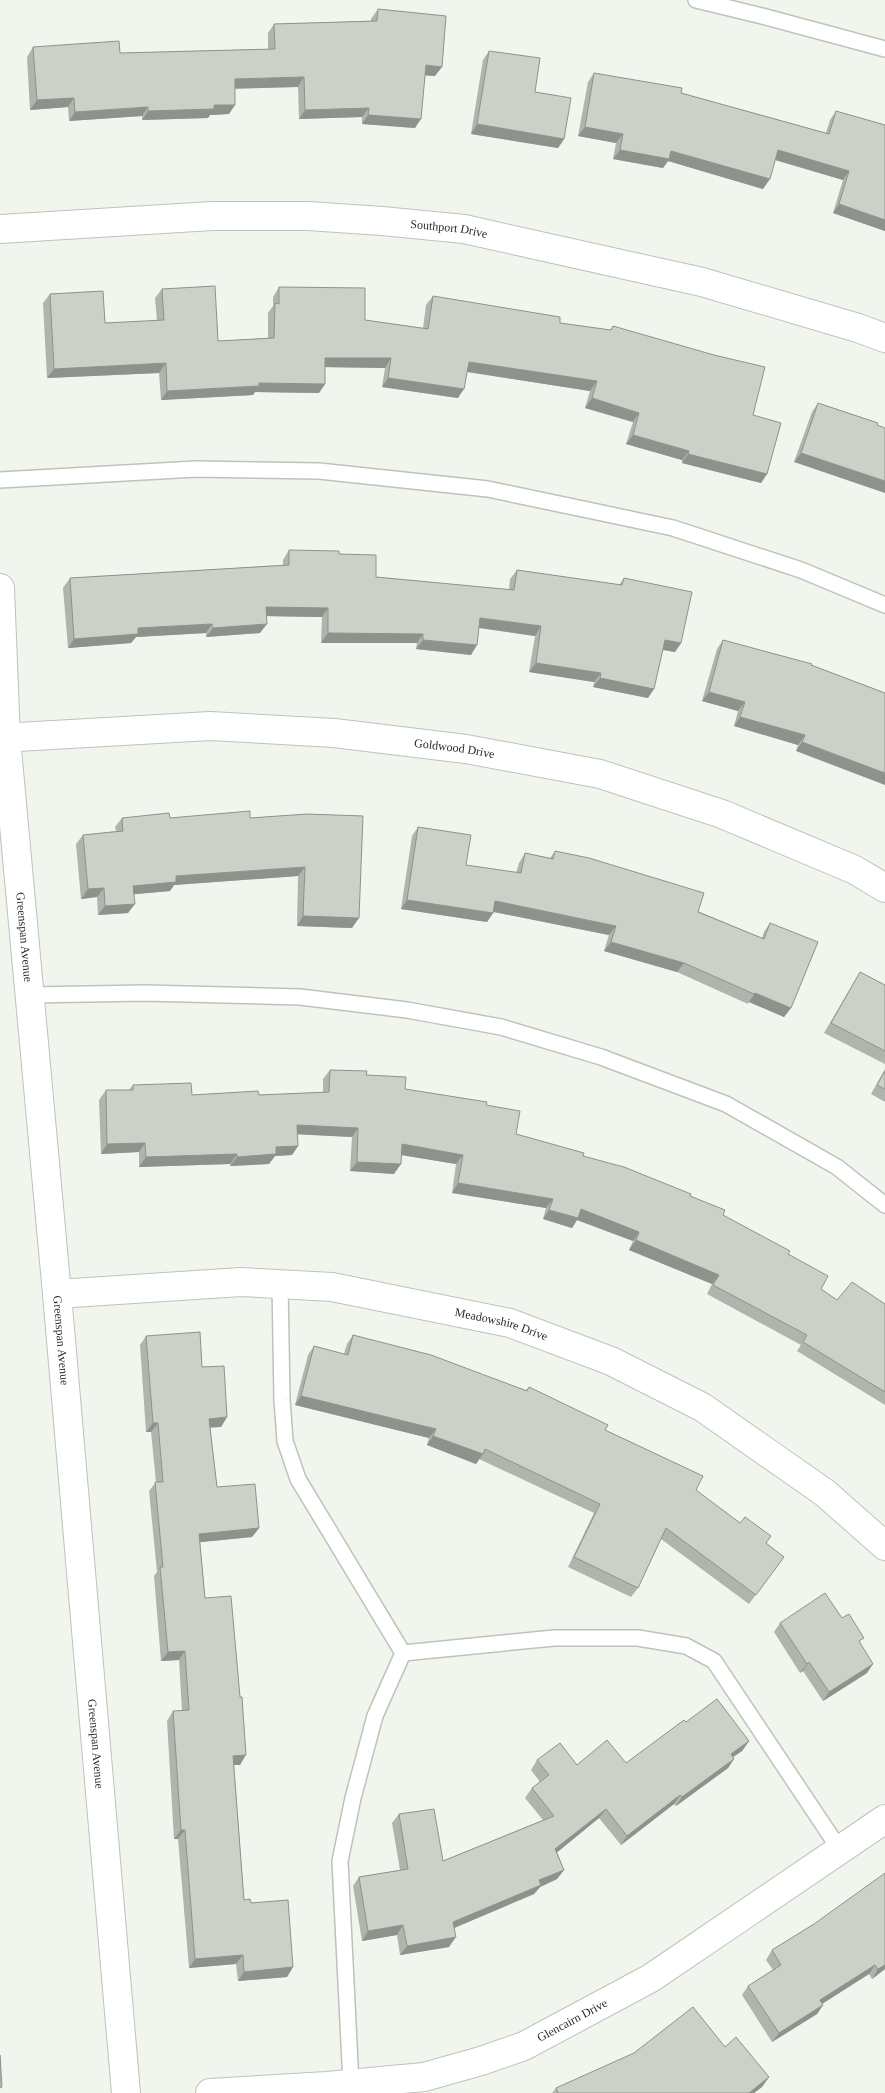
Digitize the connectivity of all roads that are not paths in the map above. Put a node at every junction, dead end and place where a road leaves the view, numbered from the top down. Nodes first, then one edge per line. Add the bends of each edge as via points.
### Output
1 (696, 0) edge
2 (885, 49) edge
3 (0, 229) edge
4 (885, 338) edge
5 (0, 480) edge
6 (0, 588) edge
7 (885, 605) edge
8 (3, 738) edge
9 (885, 888) edge
10 (30, 994) junction
11 (885, 1205) edge
12 (280, 1284) junction
13 (58, 1294) junction
14 (885, 1546) edge
15 (403, 1653) junction
16 (885, 1819) edge
17 (840, 1850) junction
18 (351, 2084) junction
19 (126, 2093) edge
20 (210, 2093) edge

1 - 2 lane
3 - 4 street, Southport Drive via 212,216 308,216 464,229 702,282
5 - 7 lane via 196,469 319,471 488,489 673,528 801,570
6 - 8 street, Greenspan Avenue
8 - 9 street, Goldwood Drive via 210,726 334,733 466,749 600,774 713,811 854,870
8 - 10 street, Greenspan Avenue
10 - 11 lane via 300,997 407,1010 501,1027 601,1057 726,1104 837,1168
10 - 13 street, Greenspan Avenue
12 - 13 street, Meadowshire Drive via 241,1282
12 - 14 street, Meadowshire Drive via 332,1287 510,1323 610,1361 702,1407 824,1493
12 - 15 lane via 285,1442 298,1479
13 - 19 street, Greenspan Avenue
15 - 17 lane via 554,1638 638,1638 686,1646 714,1661
15 - 18 lane via 375,1716 340,1861
16 - 17 street, Glencairn Drive
17 - 18 street, Glencairn Drive via 651,1978 524,2046 424,2077
18 - 20 street, Glencairn Drive

